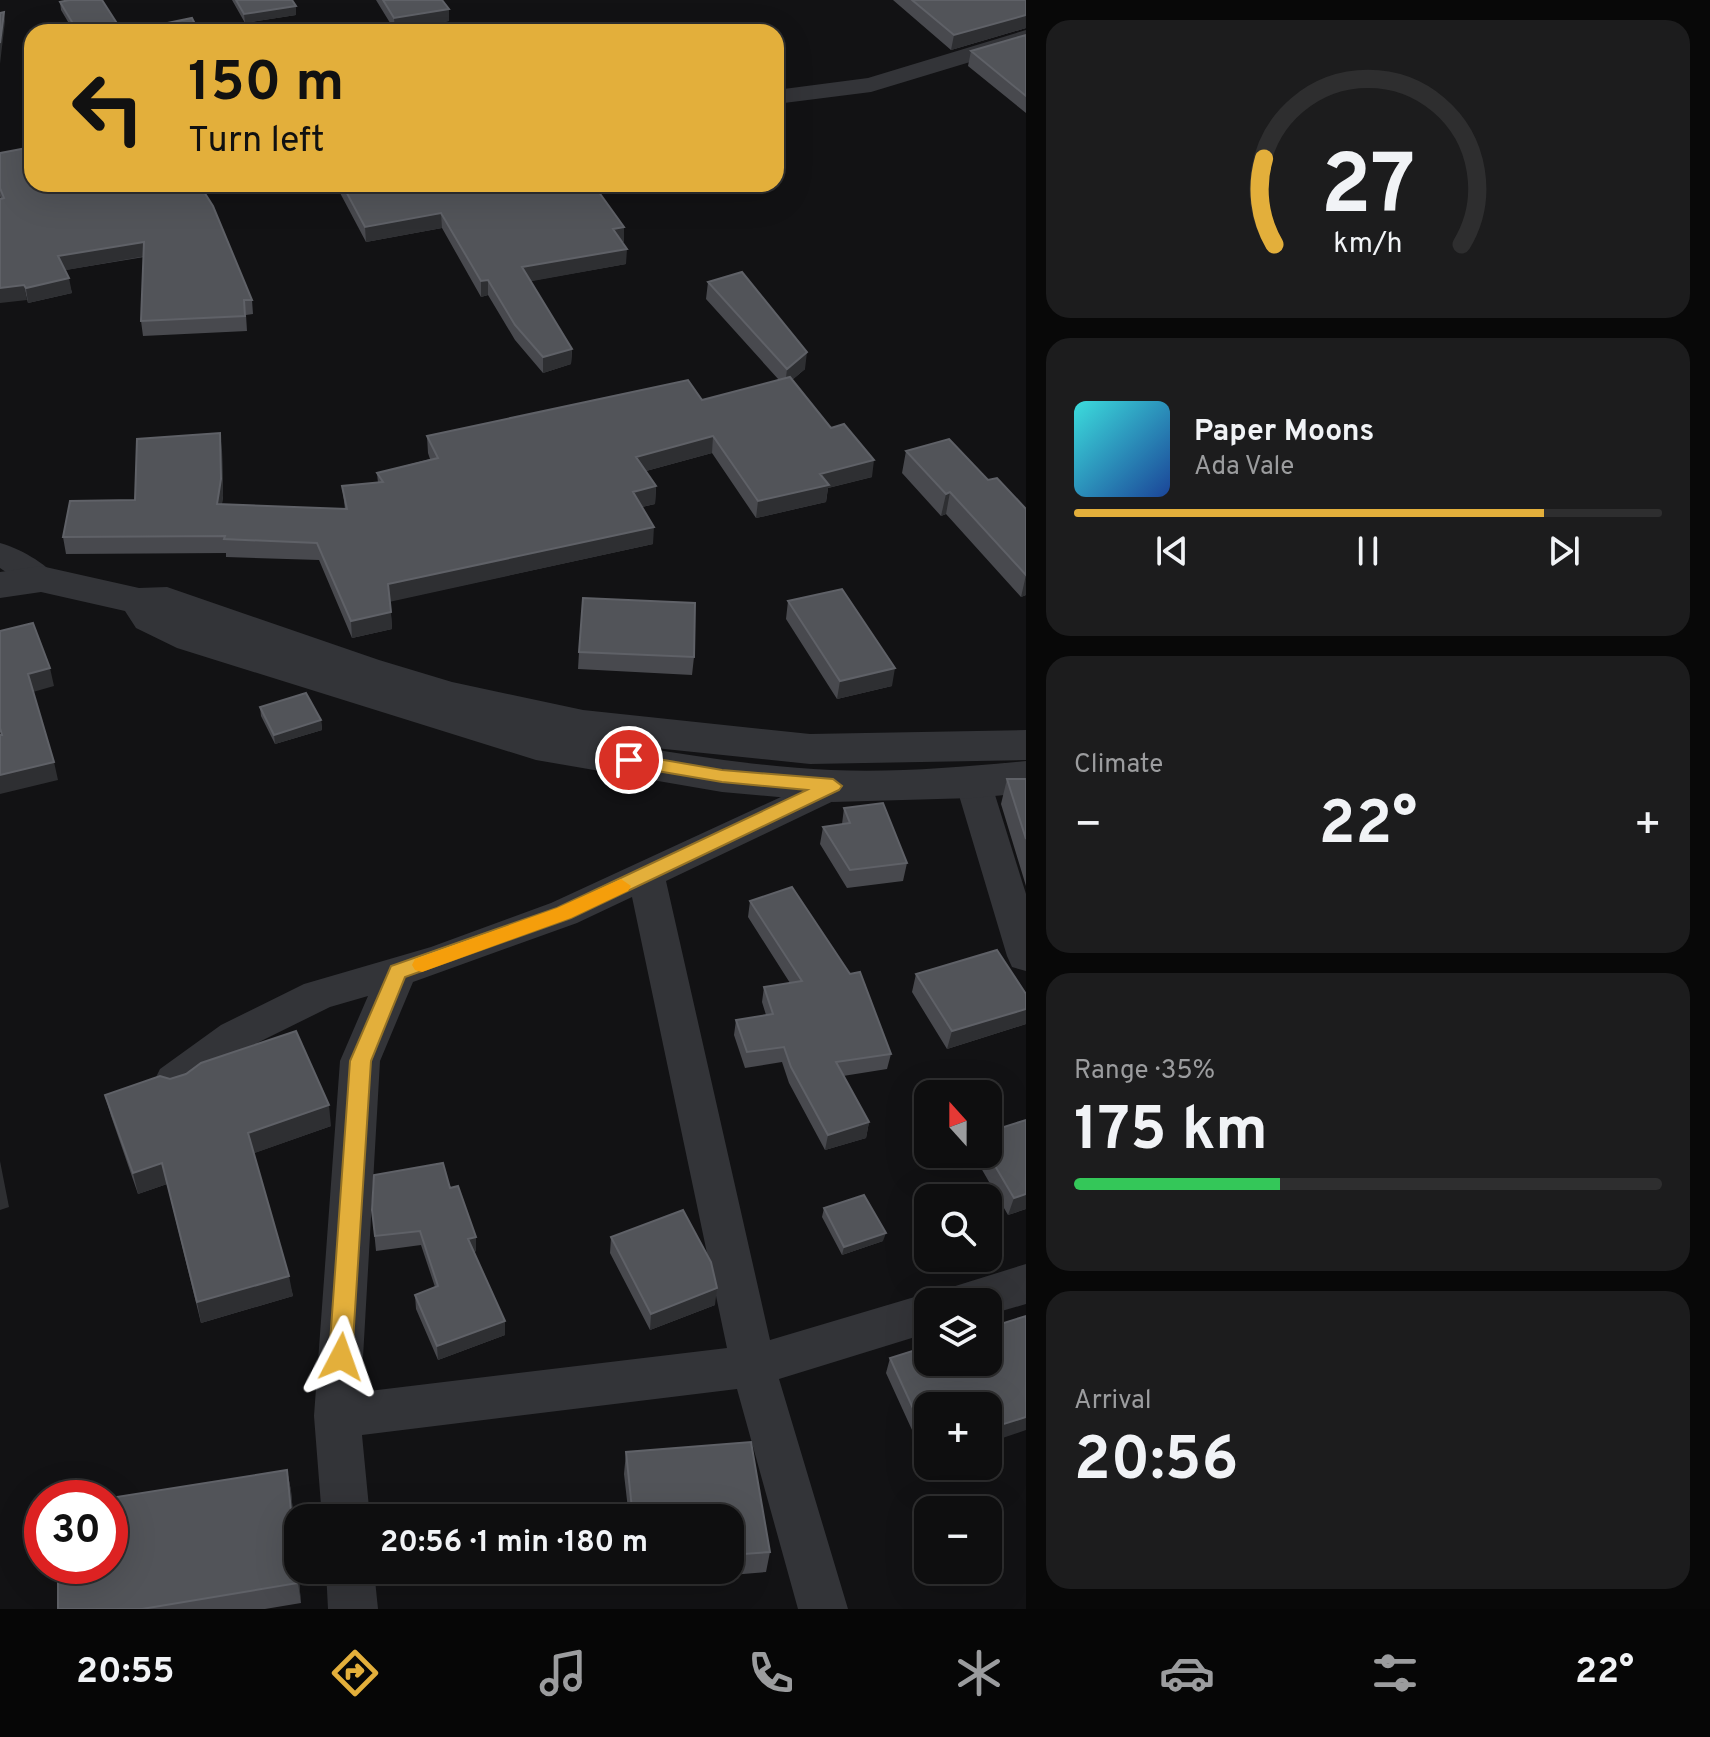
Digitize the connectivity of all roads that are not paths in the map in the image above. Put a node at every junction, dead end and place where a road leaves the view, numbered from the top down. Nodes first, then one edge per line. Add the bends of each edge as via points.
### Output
1 (1026, 37) edge
2 (784, 96) edge
3 (0, 553) edge
4 (41, 579) junction
5 (0, 585) edge
6 (139, 601) junction
7 (1026, 745) edge
8 (1026, 777) edge
9 (973, 782) junction
10 (833, 786) junction
11 (646, 875) junction
12 (1026, 956) edge
13 (398, 972) junction
14 (174, 1081) edge
15 (1026, 1284) edge
16 (1002, 1291) edge
17 (914, 1317) edge
18 (753, 1366) junction
19 (337, 1416) junction
20 (345, 1504) edge
21 (351, 1584) edge
22 (353, 1609) edge
23 (823, 1609) edge

1 - 2 street via 871,85
3 - 4 street
4 - 5 street
4 - 6 street
6 - 7 street via 167,600 450,696 583,725 810,749
6 - 10 street via 150,618 191,638 536,745 722,776
8 - 9 street
9 - 10 street
9 - 12 street
10 - 11 street
11 - 13 street via 564,913
11 - 18 street
13 - 14 street via 318,995 235,1036
13 - 19 street via 360,1061
15 - 16 street
17 - 18 street
18 - 19 street
18 - 23 street
19 - 20 street
21 - 22 street

